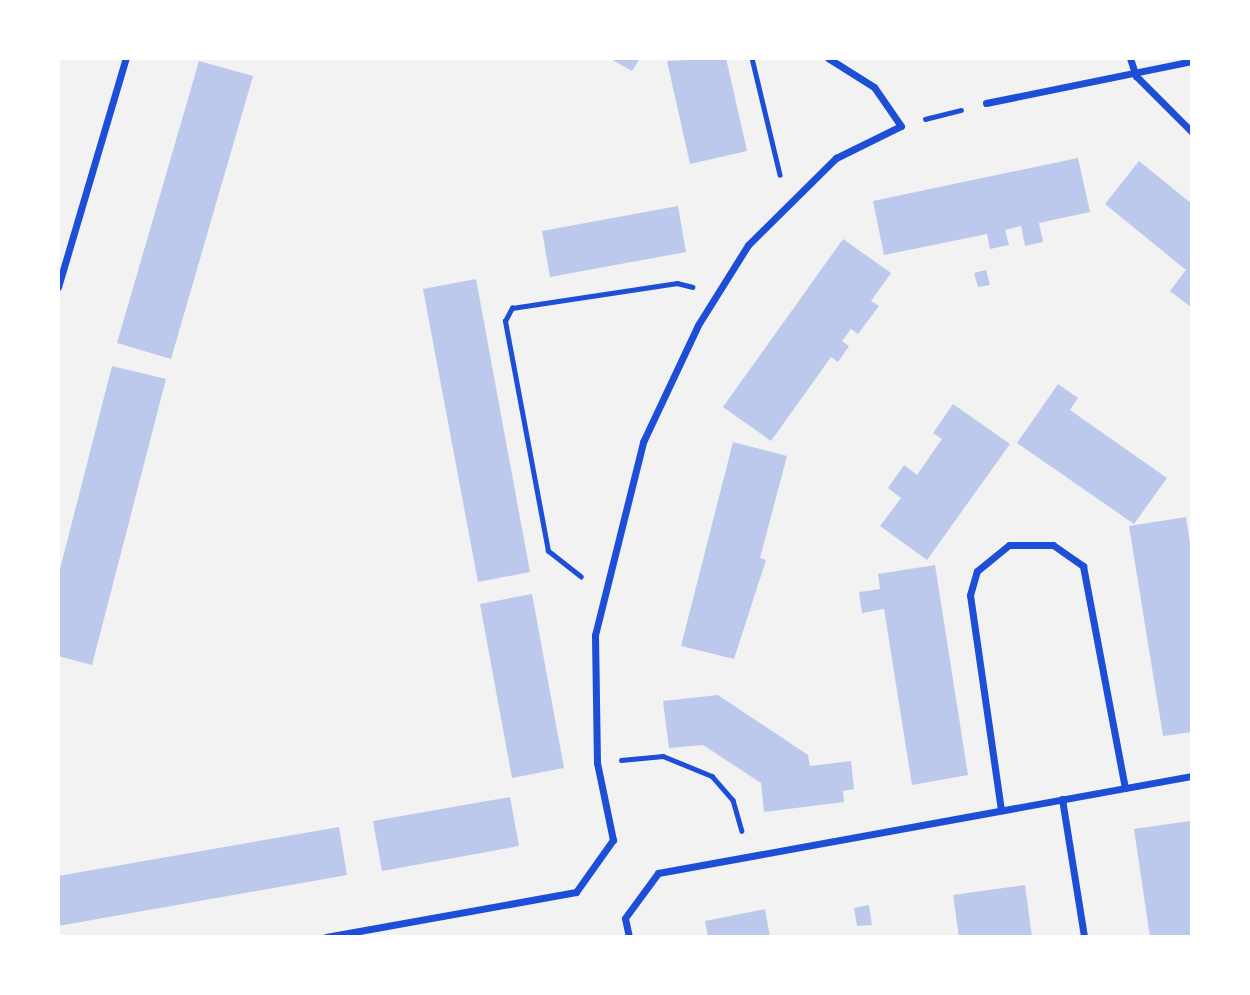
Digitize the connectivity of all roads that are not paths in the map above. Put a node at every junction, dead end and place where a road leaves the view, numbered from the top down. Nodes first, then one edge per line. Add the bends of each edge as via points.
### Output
1 (126, 58) edge
2 (828, 58) edge
3 (1130, 58) edge
4 (1192, 61) edge
5 (1136, 76) junction
6 (986, 103) road end
7 (1192, 132) edge
8 (58, 287) edge
9 (1192, 776) edge
10 (1125, 788) junction
11 (1062, 799) junction
12 (1001, 810) junction
13 (326, 937) edge
14 (629, 937) edge
15 (1084, 937) edge

1 - 8 street
2 - 13 street via 874,88 901,126 835,158 748,245 718,293 643,442 603,589 592,695 597,763 613,839 576,892
3 - 5 street
4 - 5 street
5 - 6 street
5 - 7 street
9 - 10 street
10 - 11 street
10 - 12 street via 1083,566 1053,545 1009,545 977,571 970,595
11 - 12 street
11 - 15 street
12 - 14 street via 658,873 625,918

